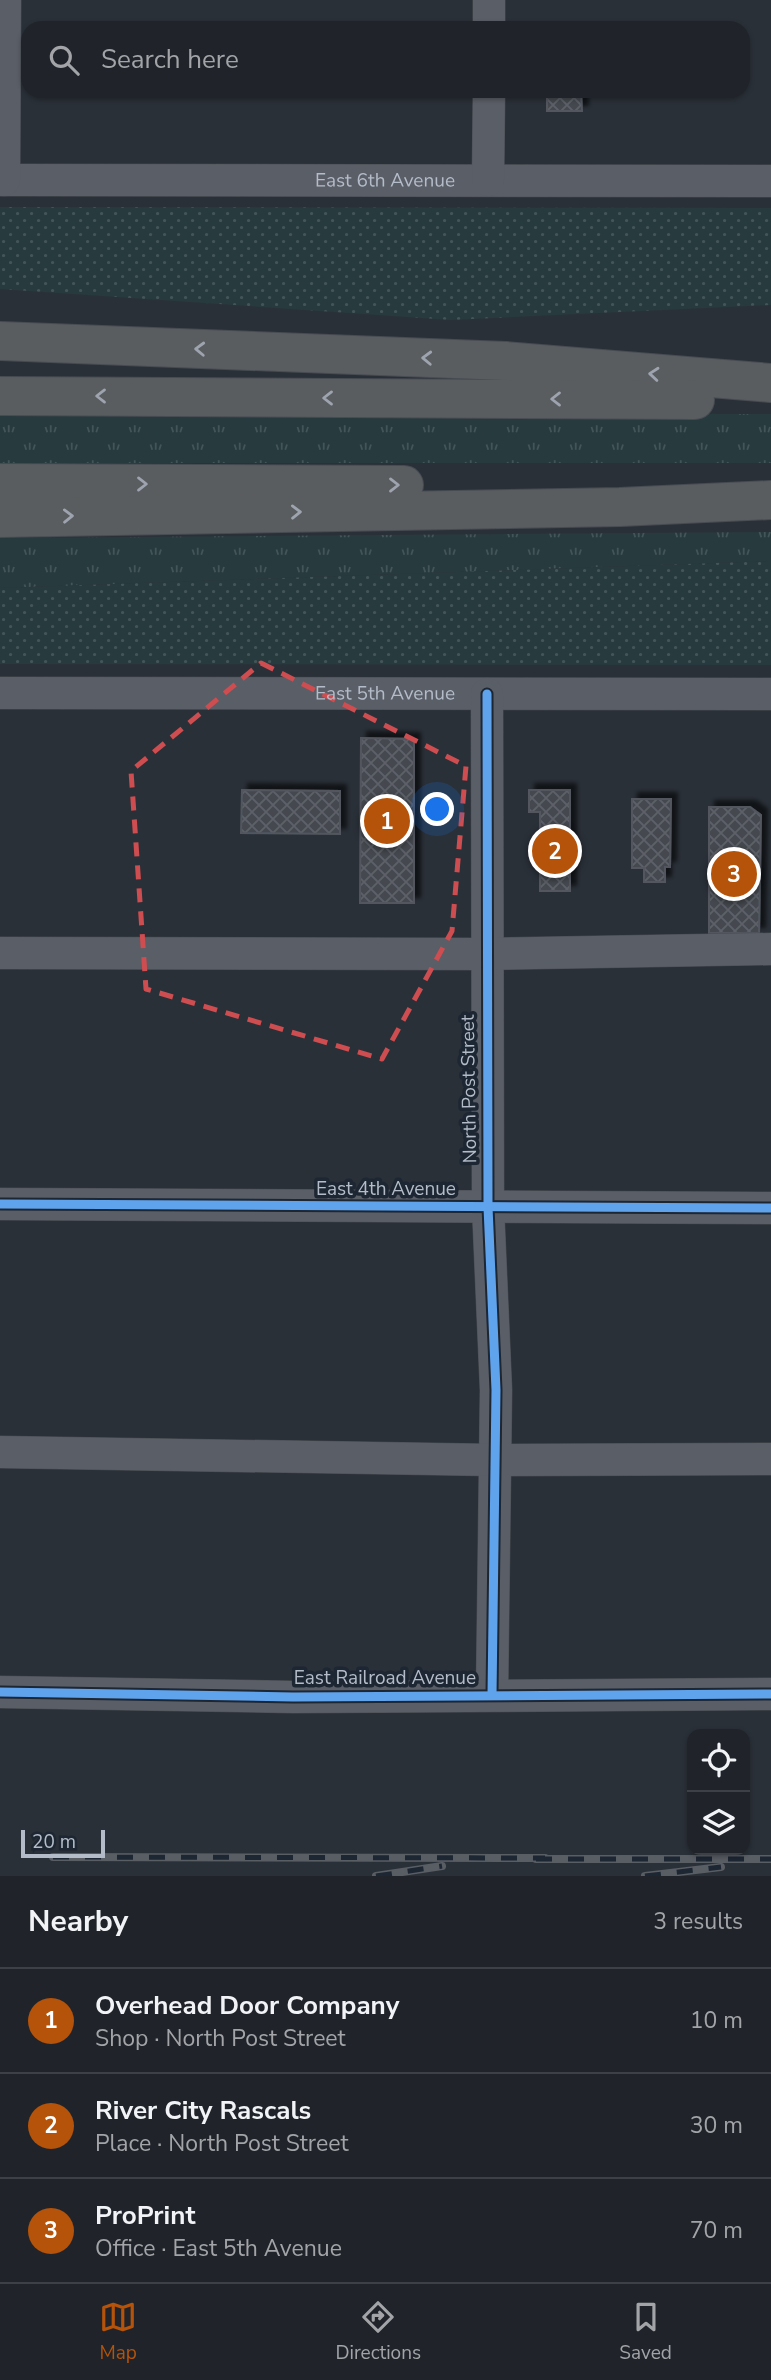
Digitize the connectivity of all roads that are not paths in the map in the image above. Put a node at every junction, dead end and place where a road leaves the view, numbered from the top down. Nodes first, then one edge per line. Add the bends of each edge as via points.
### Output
1 (5, 0) edge
2 (489, 0) edge
3 (489, 21) edge
4 (489, 98) edge
5 (2, 180) edge
6 (488, 180) junction
7 (771, 181) edge
8 (0, 341) edge
9 (771, 383) edge
10 (0, 396) edge
11 (771, 401) edge
12 (0, 484) edge
13 (771, 486) edge
14 (771, 500) edge
15 (0, 518) edge
16 (0, 693) edge
17 (487, 694) junction
18 (771, 694) edge
19 (771, 950) edge
20 (0, 953) edge
21 (485, 954) junction
22 (0, 1204) edge
23 (488, 1207) junction
24 (771, 1208) edge
25 (0, 1452) edge
26 (771, 1459) edge
27 (494, 1460) junction
28 (0, 1692) edge
29 (771, 1694) edge
30 (492, 1695) junction

1 - 5 street
2 - 3 street
4 - 6 street
5 - 6 street, East 6th Avenue
6 - 7 street, East 6th Avenue
9 -> 8 highway via 505,362
11 -> 10 highway
12 -> 13 highway
15 -> 14 highway
16 - 17 street, East 5th Avenue
17 - 18 street, East 5th Avenue
17 - 21 street, North Post Street
19 - 21 street
20 - 21 street
21 - 23 street, North Post Street
22 - 23 street, East 4th Avenue
23 - 24 street, East 4th Avenue
23 - 27 street, North Post Street via 496,1391
25 - 27 street
26 - 27 street
27 - 30 street, North Post Street
28 - 30 street, East Railroad Avenue
29 - 30 street, East Railroad Avenue

